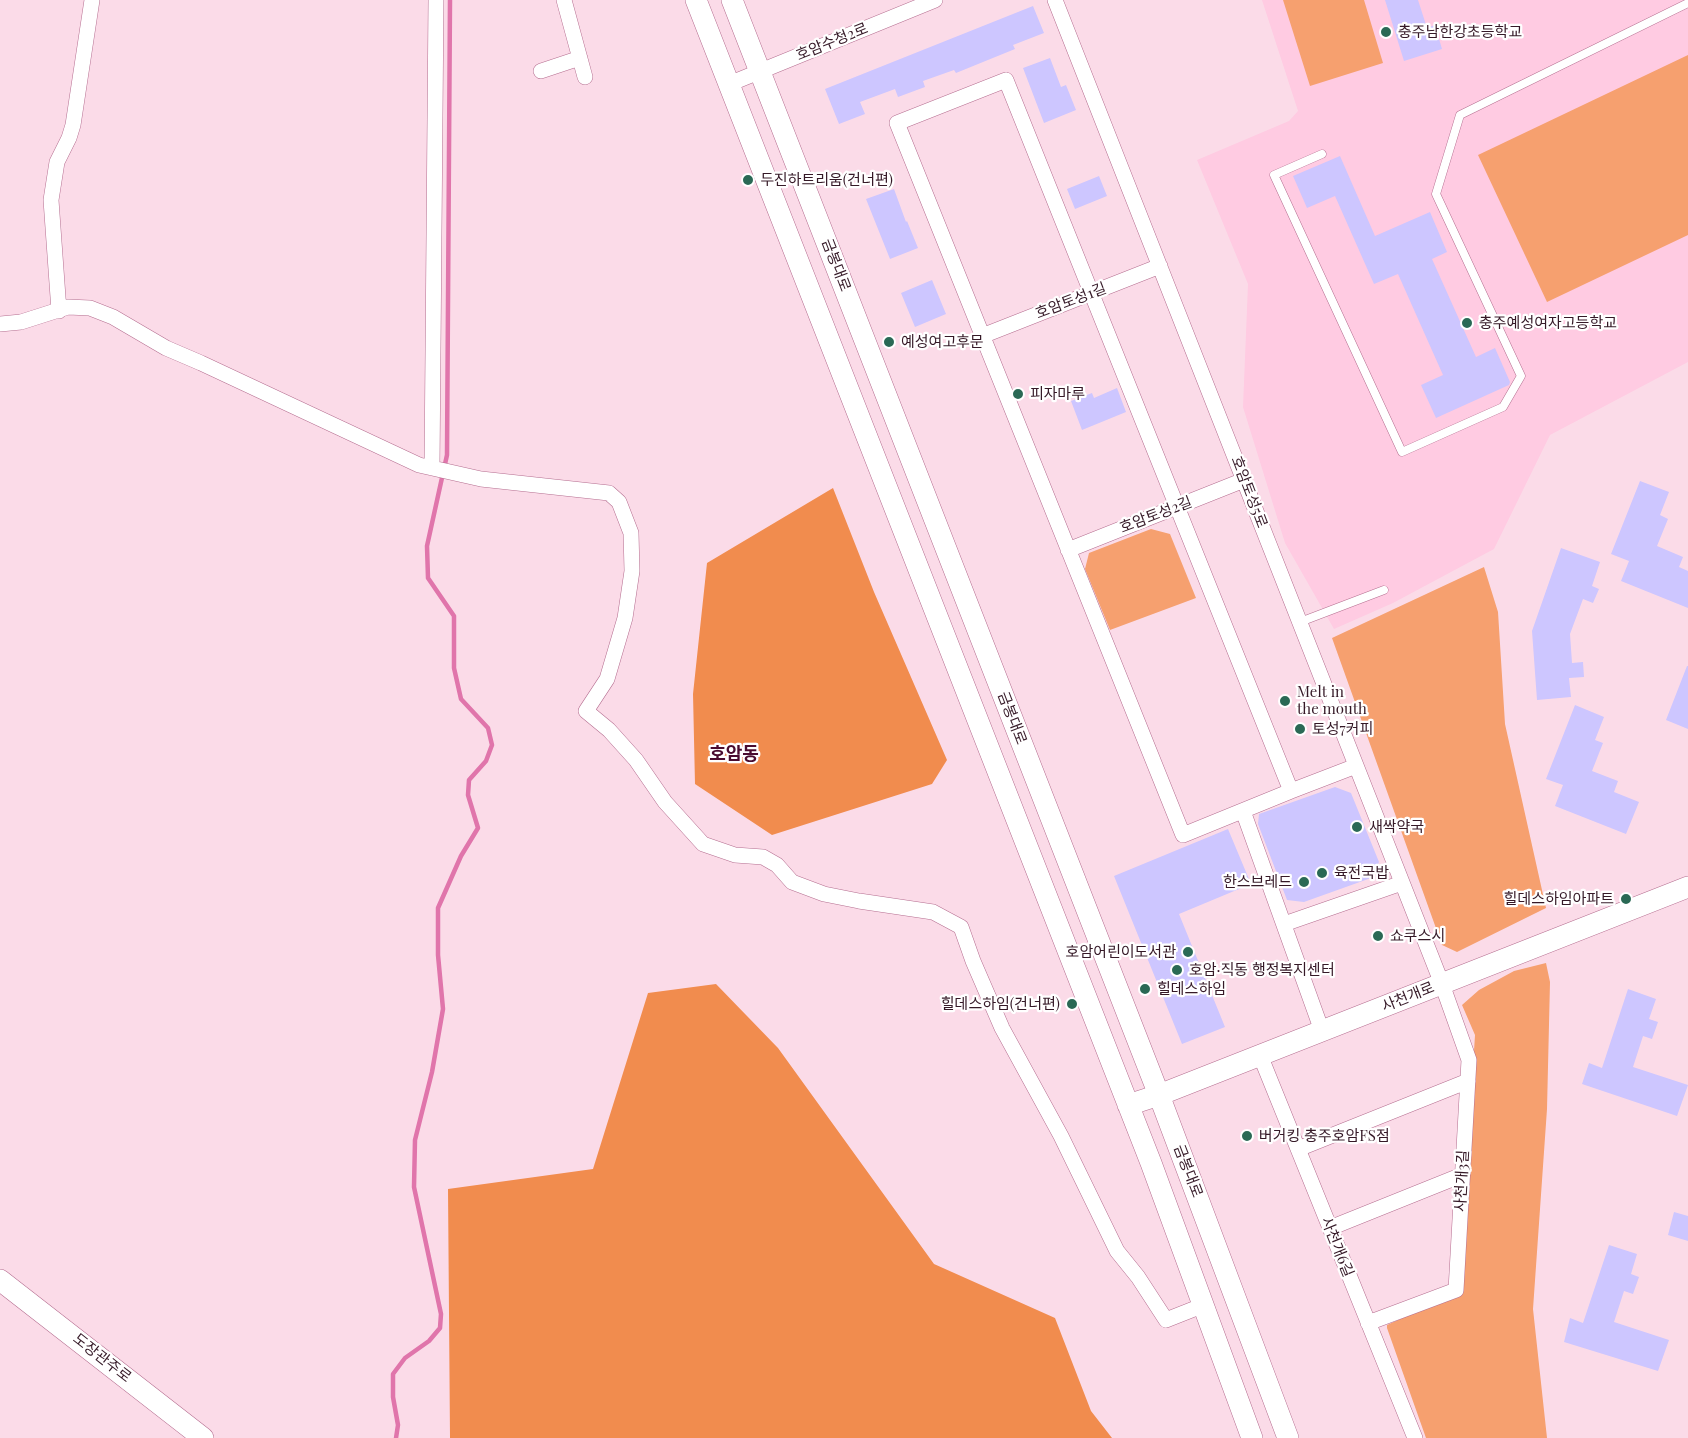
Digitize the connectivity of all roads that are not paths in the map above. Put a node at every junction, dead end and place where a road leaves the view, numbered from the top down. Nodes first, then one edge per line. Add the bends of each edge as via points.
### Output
1 (92, 0) edge
2 (435, 0) edge
3 (564, 0) edge
4 (696, 0) edge
5 (732, 0) edge
6 (935, 0) edge
7 (1055, 0) edge
8 (1688, 3) edge
9 (580, 58) junction
10 (541, 71) dead end
11 (760, 71) junction
12 (585, 77) dead end
13 (729, 84) junction
14 (1322, 154) dead end
15 (1160, 266) junction
16 (1092, 293) junction
17 (59, 310) junction
18 (0, 324) edge
19 (982, 336) junction
20 (432, 468) junction
21 (1244, 480) junction
22 (1177, 507) junction
23 (1068, 550) junction
24 (1384, 590) dead end
25 (1300, 622) junction
26 (1356, 766) junction
27 (1291, 791) junction
28 (1243, 811) junction
29 (1402, 883) junction
30 (1688, 887) edge
31 (1284, 924) junction
32 (1442, 984) junction
33 (1322, 1031) junction
34 (1260, 1055) junction
35 (1468, 1081) junction
36 (1159, 1095) junction
37 (1128, 1105) junction
38 (1298, 1149) junction
39 (1462, 1175) junction
40 (1330, 1228) junction
41 (0, 1280) edge
42 (1204, 1305) junction
43 (1368, 1323) junction
44 (203, 1438) edge
45 (1252, 1438) edge
46 (1288, 1438) edge
47 (1415, 1438) edge

1 - 17 street via 73,125 57,162 51,200
2 - 20 street
3 - 9 street
4 - 13 street, 금봉대로
5 - 11 street, 금봉대로
6 - 11 street, 호암수청2로
7 - 15 street, 호암토성5로
8 - 14 lane via 1460,115 1436,194 1521,376 1503,407 1402,452 1274,175
9 - 10 street
9 - 12 street
11 - 13 street, 호암수청2로
11 - 36 street, 금봉대로
13 - 37 street, 금봉대로
15 - 16 street, 호암토성1길
15 - 21 street, 호암토성5로
16 - 19 street, 호암토성1길
16 - 19 street via 1006,80 897,123
16 - 22 street
17 - 18 street
17 - 20 street via 90,308 113,317 166,348
19 - 23 street
20 - 42 street via 481,479 609,493 619,502 631,533 632,571 625,618 607,679 586,711 636,760 665,802 703,844 735,855 763,857 777,865 792,882 824,894 933,912 961,927 1002,1028 1117,1251 1167,1320
21 - 22 street, 호암토성2길
21 - 25 street, 호암토성5로
22 - 23 street, 호암토성2길
22 - 27 street
23 - 28 street via 1183,835
24 - 25 lane
25 - 26 street, 호암토성5로
26 - 27 street
26 - 29 street, 호암토성5로
27 - 28 street
28 - 31 street
29 - 31 street
29 - 32 street, 호암토성5로
30 - 32 street, 사천개로
31 - 33 street
32 - 33 street, 사천개로
32 - 35 street, 사천개3길 via 1469,1060
33 - 34 street, 사천개로
34 - 36 street, 사천개로
34 - 38 street, 사천개6길
35 - 38 street
35 - 39 street, 사천개3길
36 - 37 street, 사천개로
36 - 46 street, 금봉대로
37 - 42 street, 금봉대로
38 - 40 street, 사천개6길
39 - 40 street
39 - 43 street, 사천개3길 via 1456,1290
40 - 43 street, 사천개6길
41 - 44 street, 도장관주로
42 - 45 street, 금봉대로
43 - 47 street, 사천개6길

